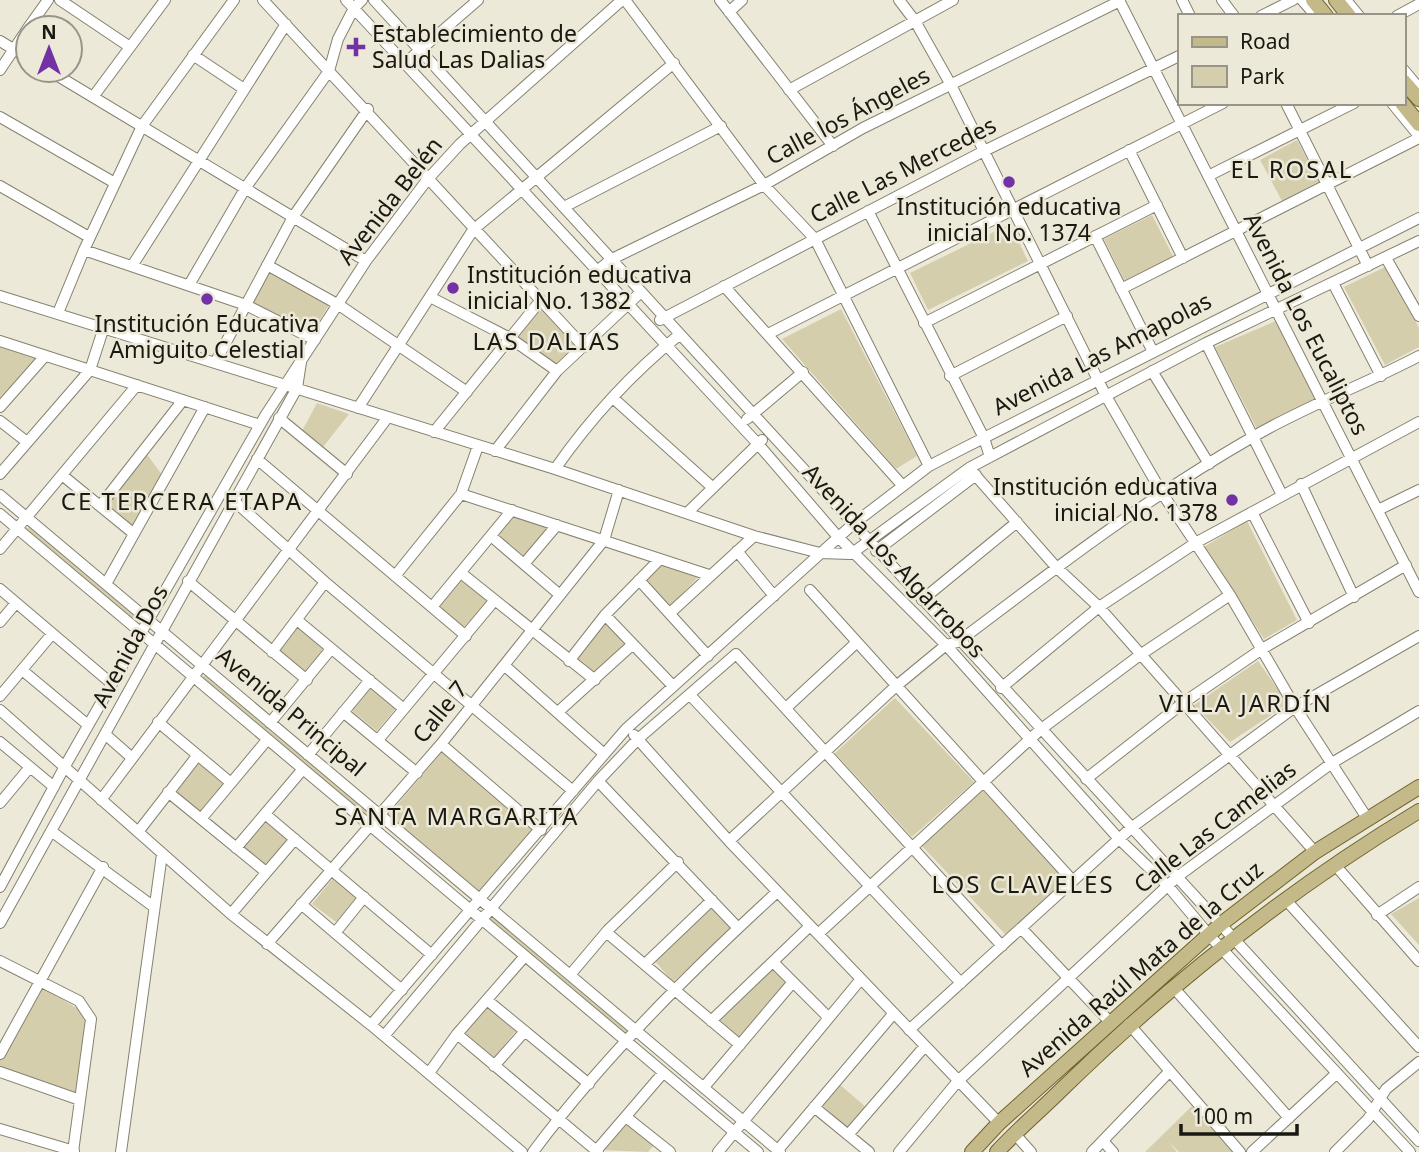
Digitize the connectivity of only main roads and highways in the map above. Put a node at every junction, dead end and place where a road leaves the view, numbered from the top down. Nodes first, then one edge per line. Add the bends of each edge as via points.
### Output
1 (1312, 0) edge
2 (1336, 0) edge
3 (1324, 14) edge
4 (1347, 14) edge
5 (1409, 74) edge
6 (1419, 99) edge
7 (1404, 105) edge
8 (1419, 124) edge
9 (1419, 787) edge
10 (1419, 811) edge
11 (972, 1152) edge
12 (997, 1152) edge

1 - 3 main road
2 - 4 main road
5 - 6 main road
7 - 8 main road
9 - 11 main road, Avenida Raúl Mata de la Cruz via 1315,852 1221,924
10 - 12 main road, Avenida Raúl Mata de la Cruz via 1233,937 1129,1024

